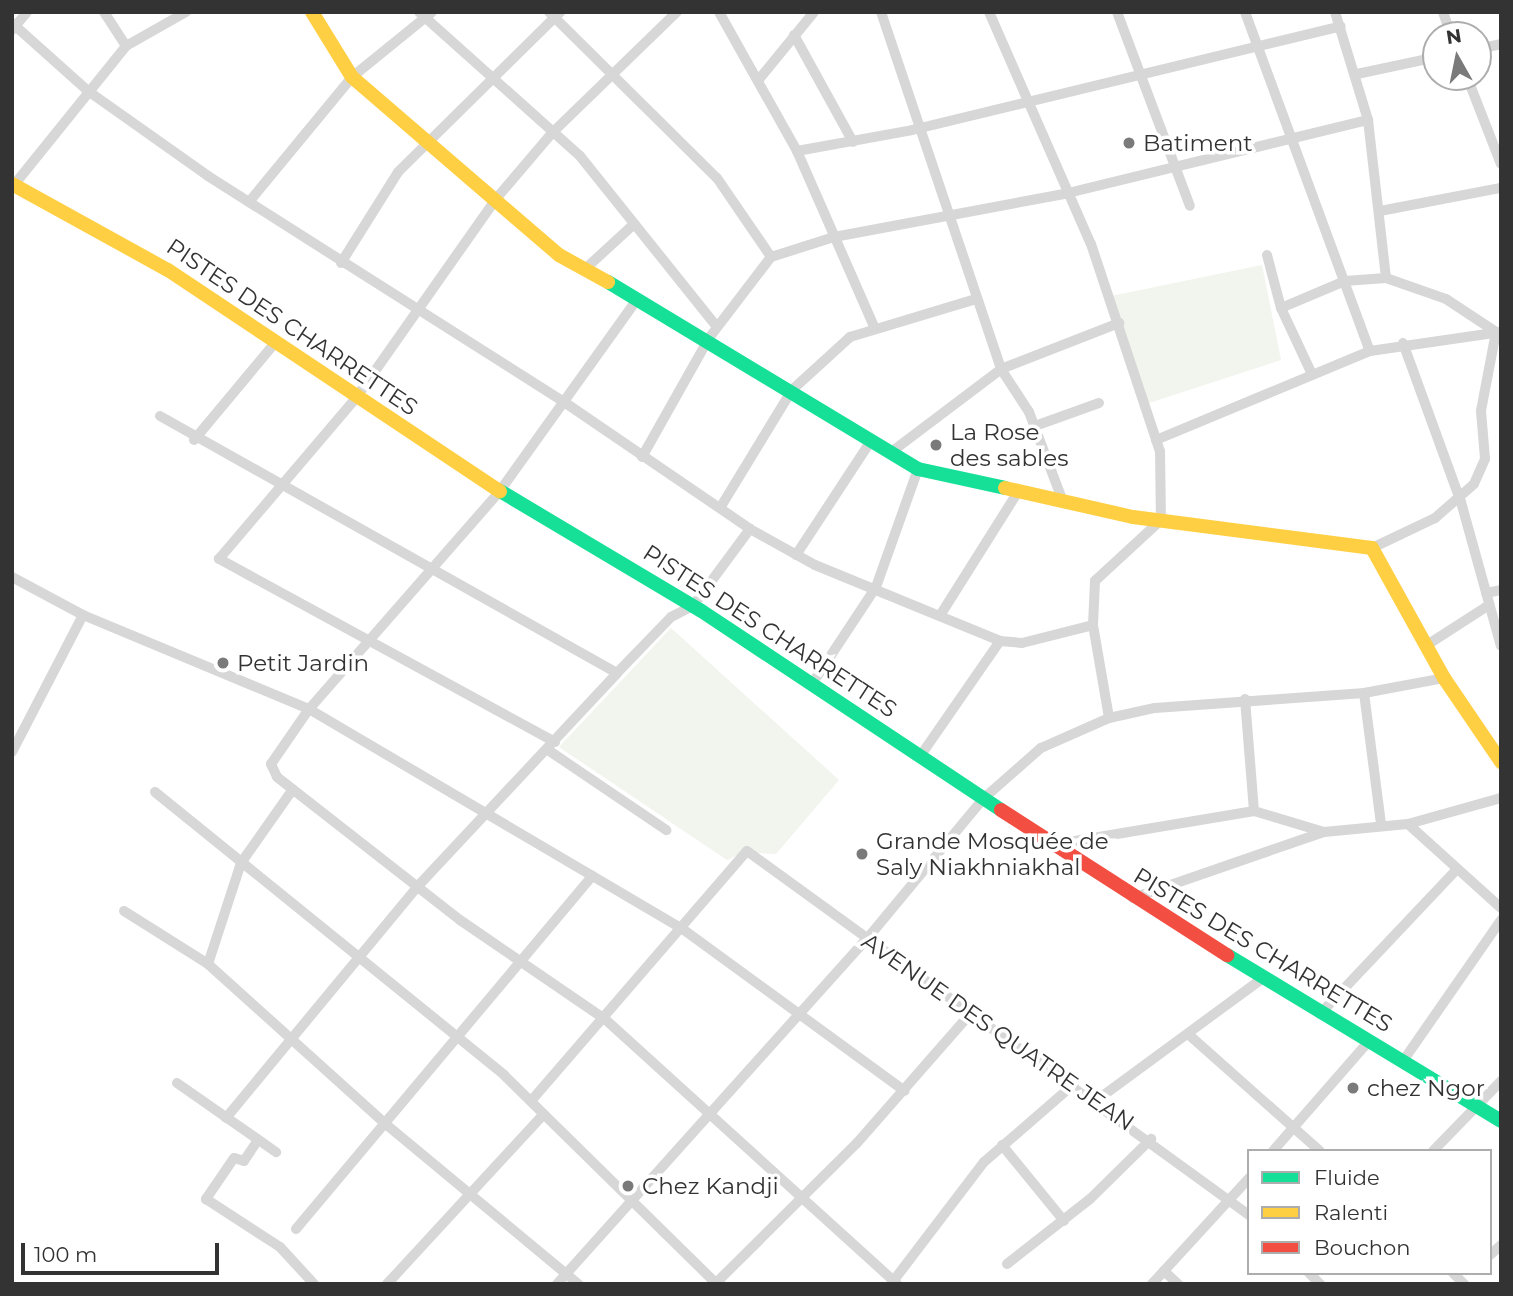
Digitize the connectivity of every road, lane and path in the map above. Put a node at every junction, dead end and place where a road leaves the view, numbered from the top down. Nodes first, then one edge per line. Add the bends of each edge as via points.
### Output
1 (27, 12) edge
2 (104, 12) edge
3 (186, 12) edge
4 (312, 12) edge
5 (677, 12) edge
6 (719, 12) edge
7 (814, 12) edge
8 (881, 12) edge
9 (989, 12) edge
10 (1117, 12) edge
11 (1245, 12) edge
12 (1335, 12) edge
13 (555, 14) edge
14 (426, 15) edge
15 (1340, 26) junction
16 (13, 27) edge
17 (794, 35) junction
18 (1257, 45) junction
19 (126, 46) junction
20 (1422, 60) edge
21 (1141, 71) junction
22 (614, 74) junction
23 (1357, 74) junction
24 (352, 77) junction
25 (760, 78) junction
26 (490, 80) junction
27 (88, 91) junction
28 (1472, 91) edge
29 (1028, 100) junction
30 (1368, 120) junction
31 (921, 128) junction
32 (552, 133) junction
33 (1294, 139) junction
34 (428, 140) junction
35 (853, 142) junction
36 (797, 151) junction
37 (1501, 164) edge
38 (1179, 167) junction
39 (13, 184) edge
40 (1501, 188) edge
41 (1068, 193) junction
42 (495, 200) junction
43 (249, 202) junction
44 (1190, 206) dead end
45 (1380, 211) junction
46 (951, 214) junction
47 (634, 224) junction
48 (834, 237) junction
49 (1267, 255) dead end
50 (771, 257) junction
51 (341, 263) junction
52 (584, 270) junction
53 (1386, 278) junction
54 (1345, 281) junction
55 (639, 298) junction
56 (976, 299) junction
57 (1281, 308) junction
58 (419, 309) junction
59 (1119, 323) junction
60 (874, 326) junction
61 (1498, 332) edge
62 (713, 333) junction
63 (1403, 343) junction
64 (274, 344) junction
65 (1370, 351) junction
66 (1001, 369) junction
67 (1311, 372) junction
68 (792, 390) junction
69 (356, 398) junction
70 (1099, 403) dead end
71 (567, 404) junction
72 (160, 416) dead end
73 (1035, 426) junction
74 (194, 440) junction
75 (1156, 440) junction
76 (871, 441) junction
77 (890, 453) junction
78 (642, 457) junction
79 (918, 469) junction
80 (281, 489) junction
81 (1019, 489) junction
82 (500, 491) junction
83 (1062, 499) junction
84 (1461, 502) junction
85 (720, 508) junction
86 (1161, 520) junction
87 (750, 530) junction
88 (1372, 548) junction
89 (796, 555) junction
90 (435, 568) junction
91 (12, 578) edge
92 (876, 587) junction
93 (1501, 590) edge
94 (1486, 593) junction
95 (1489, 605) junction
96 (693, 606) junction
97 (941, 614) junction
98 (83, 615) junction
99 (1093, 625) junction
100 (373, 638) junction
101 (1000, 641) junction
102 (1427, 645) junction
103 (1501, 646) edge
104 (617, 673) junction
105 (1444, 678) junction
106 (812, 684) junction
107 (1364, 693) junction
108 (1245, 699) junction
109 (309, 709) junction
110 (1109, 718) junction
111 (552, 746) junction
112 (12, 752) edge
113 (921, 755) junction
114 (1501, 762) edge
115 (293, 789) junction
116 (155, 792) dead end
117 (984, 798) junction
118 (1501, 798) edge
119 (1254, 811) junction
120 (488, 813) junction
121 (1381, 824) junction
122 (1408, 824) junction
123 (666, 830) dead end
124 (1324, 832) junction
125 (1051, 845) junction
126 (241, 863) junction
127 (1456, 870) junction
128 (592, 876) junction
129 (418, 886) junction
130 (1133, 898) junction
131 (1501, 908) edge
132 (124, 911) dead end
133 (1501, 920) edge
134 (684, 930) junction
135 (866, 940) junction
136 (360, 959) junction
137 (521, 963) junction
138 (208, 964) junction
139 (1262, 979) junction
140 (971, 1013) junction
141 (1320, 1014) junction
142 (799, 1017) junction
143 (606, 1020) junction
144 (1188, 1034) junction
145 (459, 1039) junction
146 (292, 1040) junction
147 (1369, 1041) junction
148 (1403, 1062) junction
149 (1501, 1081) edge
150 (177, 1083) dead end
151 (1074, 1084) junction
152 (905, 1091) junction
153 (1097, 1100) junction
154 (531, 1101) junction
155 (1476, 1105) junction
156 (544, 1114) junction
157 (709, 1117) junction
158 (226, 1118) junction
159 (1501, 1121) edge
160 (387, 1126) junction
161 (1294, 1126) junction
162 (1150, 1139) junction
163 (258, 1140) junction
164 (1002, 1145) junction
165 (1275, 1149) edge
166 (1318, 1149) edge
167 (1435, 1149) edge
168 (276, 1152) dead end
169 (1247, 1180) edge
170 (472, 1196) junction
171 (803, 1198) junction
172 (631, 1199) junction
173 (1230, 1199) junction
174 (1247, 1213) edge
175 (1064, 1221) junction
176 (296, 1229) dead end
177 (1007, 1264) dead end
178 (1164, 1271) junction
179 (565, 1273) junction
180 (894, 1282) edge
181 (716, 1283) edge
182 (314, 1284) edge
183 (387, 1284) edge
184 (557, 1284) edge
185 (578, 1284) edge
186 (1152, 1284) edge
187 (1178, 1284) edge

1 - 16 street
2 - 19 street
3 - 19 street
4 - 24 main road
5 - 22 street
6 - 25 street
7 - 17 street
8 - 31 street
9 - 29 street
10 - 21 street
11 - 18 street
12 - 15 street
13 - 22 street
13 - 26 street
14 - 24 street
14 - 26 street
15 - 18 street
15 - 23 street
16 - 27 street
17 - 25 street
17 - 35 street
18 - 21 street
18 - 33 street
19 - 27 street
20 - 23 street
21 - 29 street
21 - 38 street
22 - 32 street
22 - 50 street via 717,178
23 - 30 street
24 - 34 main road
24 - 43 street
25 - 36 street
26 - 32 street
26 - 34 street
27 - 39 street
27 - 43 street
28 - 37 street
29 - 31 street
29 - 41 street
30 - 33 street
30 - 45 street
31 - 35 street
31 - 46 street
32 - 42 street
32 - 47 street via 580,156
33 - 38 street
33 - 54 street
34 - 42 main road
34 - 51 street via 398,172
35 - 36 street
36 - 48 street
38 - 41 street
38 - 44 street
39 - 64 main road, PISTES DES CHARRETTES via 168,270
40 - 45 street
41 - 46 street
41 - 59 street
42 - 52 main road
42 - 58 street
43 - 51 street
45 - 53 street
46 - 48 street
46 - 56 street
47 - 52 street
47 - 62 street
48 - 50 street
48 - 60 street
49 - 57 street
50 - 62 street
51 - 58 street
52 - 55 main road
53 - 54 street
53 - 61 street via 1446,299
54 - 57 street
54 - 65 street
55 - 62 main road
55 - 71 street
56 - 60 street
56 - 66 street
57 - 67 street
58 - 69 street
58 - 71 street
59 - 66 street
59 - 75 street
60 - 68 street via 850,337
61 - 63 street
61 - 84 street via 1480,411 1485,459
62 - 68 main road
62 - 78 street
63 - 65 street
63 - 84 street
64 - 69 main road, PISTES DES CHARRETTES
64 - 74 street
65 - 67 street
66 - 73 street
66 - 77 street
67 - 75 street
68 - 76 main road
68 - 85 street
69 - 80 street
69 - 82 main road, PISTES DES CHARRETTES
70 - 73 street
71 - 78 street
71 - 82 street
72 - 74 street
73 - 83 street
74 - 80 street
75 - 86 street via 1164,476
76 - 77 main road
76 - 89 street
77 - 79 main road
78 - 85 street
79 - 81 main road via 949,481
79 - 92 street
80 - 90 street
80 - 100 street via 219,559
81 - 83 main road
81 - 97 street
82 - 90 street
82 - 96 main road, PISTES DES CHARRETTES
83 - 86 main road
84 - 88 street
84 - 94 street
85 - 87 street
86 - 88 main road
86 - 99 street via 1095,581
87 - 89 street
87 - 96 street
88 - 102 main road
89 - 92 street
90 - 100 street
90 - 104 street
91 - 98 street
92 - 97 street
92 - 106 street
93 - 94 street
94 - 95 street
95 - 102 street
95 - 103 street
96 - 104 street via 671,617
96 - 106 main road, PISTES DES CHARRETTES
97 - 101 street
98 - 109 street
98 - 112 street
99 - 101 street via 1023,643
99 - 110 street
100 - 109 street
100 - 111 street
101 - 113 street
102 - 105 main road
104 - 111 street
105 - 107 street
105 - 114 main road
106 - 113 main road, PISTES DES CHARRETTES
107 - 108 street
107 - 121 street
108 - 110 street
108 - 119 street
109 - 115 street via 271,764
109 - 120 street
110 - 117 street via 1041,748
111 - 120 street
111 - 123 street
113 - 117 main road, PISTES DES CHARRETTES
115 - 126 street
115 - 129 street
116 - 126 street
117 - 125 main road, PISTES DES CHARRETTES
117 - 135 street
118 - 122 street
119 - 124 street
119 - 125 street
120 - 128 street
120 - 129 street
121 - 122 street
121 - 124 street
122 - 127 street
124 - 130 street
125 - 130 main road, PISTES DES CHARRETTES
126 - 136 street
126 - 138 street
127 - 131 street
127 - 141 street
128 - 134 street
128 - 137 street
129 - 136 street
129 - 137 street
130 - 139 main road, PISTES DES CHARRETTES
132 - 138 street
133 - 148 street
134 - 135 street, AVENUE DES QUATRE JEAN via 747,854
134 - 142 street
134 - 143 street
135 - 140 street, AVENUE DES QUATRE JEAN
135 - 142 street
136 - 145 street
136 - 146 street
137 - 143 street
137 - 145 street
138 - 146 street
139 - 141 main road, PISTES DES CHARRETTES
139 - 144 street
140 - 151 street, AVENUE DES QUATRE JEAN
140 - 152 street
141 - 147 main road, PISTES DES CHARRETTES
142 - 152 street
142 - 157 street
143 - 154 street
143 - 157 street
144 - 153 street
144 - 161 street
145 - 154 street
145 - 160 street
146 - 158 street
146 - 160 street
147 - 148 main road, PISTES DES CHARRETTES
147 - 161 street
148 - 155 main road, PISTES DES CHARRETTES
149 - 155 street
150 - 158 street
151 - 153 street, AVENUE DES QUATRE JEAN
151 - 164 street
152 - 171 street
153 - 162 street, AVENUE DES QUATRE JEAN
154 - 156 street
155 - 159 main road, PISTES DES CHARRETTES
155 - 167 street
156 - 170 street
156 - 172 street
157 - 171 street
157 - 172 street
158 - 163 street
160 - 170 street
160 - 176 street
161 - 165 street
161 - 166 street
162 - 173 street, AVENUE DES QUATRE JEAN
162 - 175 street
163 - 168 street
163 - 182 street via 244,1161 234,1158 206,1199 280,1247
164 - 175 street
164 - 180 street via 945,1207
169 - 173 street
170 - 179 street
170 - 183 street
171 - 180 street
171 - 181 street
172 - 179 street
172 - 181 street
173 - 174 street, AVENUE DES QUATRE JEAN
173 - 178 street
175 - 177 street
178 - 186 street
178 - 187 street
179 - 184 street
179 - 185 street

